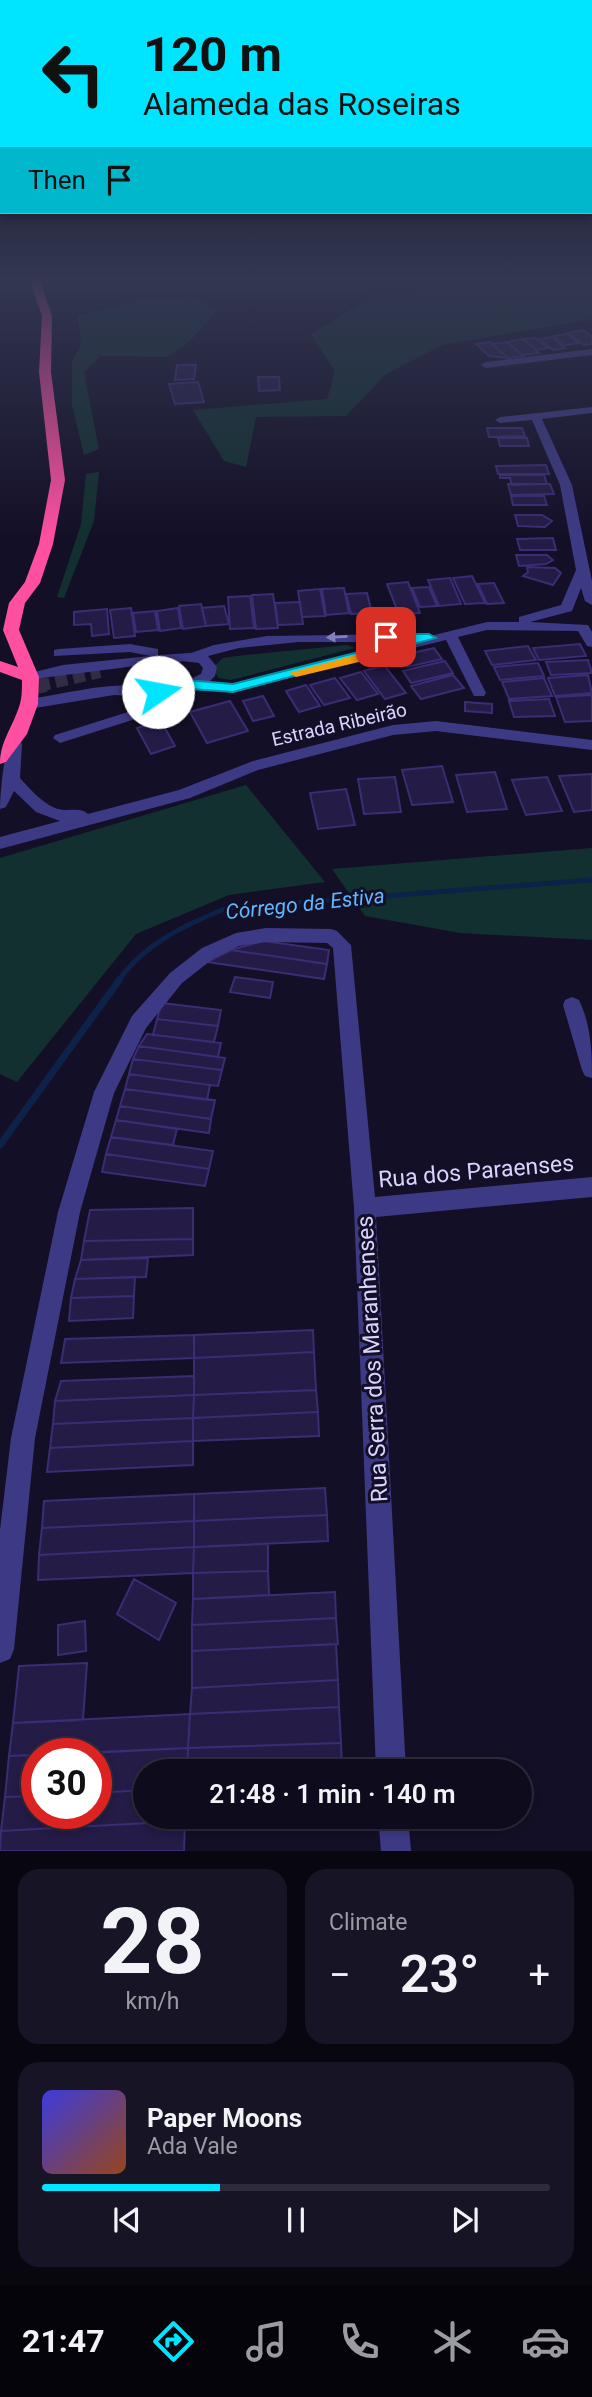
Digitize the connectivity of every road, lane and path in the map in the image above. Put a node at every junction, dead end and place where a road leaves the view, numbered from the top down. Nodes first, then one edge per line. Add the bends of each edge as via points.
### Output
1 (45, 364) edge
2 (491, 364) edge
3 (486, 365) dead end
4 (592, 410) edge
5 (537, 416) junction
6 (500, 421) dead end
7 (46, 544) junction
8 (582, 570) junction
9 (592, 601) edge
10 (567, 608) junction
11 (592, 609) edge
12 (0, 615) edge
13 (507, 624) junction
14 (584, 628) edge
15 (450, 634) junction
16 (429, 638) junction
17 (592, 643) edge
18 (59, 653) dead end
19 (196, 656) junction
20 (169, 659) junction
21 (0, 666) edge
22 (100, 672) tunnel mouth
23 (31, 677) junction
24 (181, 684) junction
25 (479, 694) dead end
26 (27, 709) junction
27 (60, 738) dead end
28 (16, 739) junction
29 (592, 745) edge
30 (0, 758) edge
31 (6, 782) edge
32 (184, 794) junction
33 (0, 803) edge
34 (0, 843) edge
35 (572, 1005) dead end
36 (592, 1070) edge
37 (592, 1187) edge
38 (365, 1208) junction
39 (0, 1649) edge
40 (390, 1759) edge
41 (394, 1829) edge
42 (396, 1851) edge

1 - 7 highway via 58,480
2 - 3 street
4 - 5 street
5 - 6 street
5 - 8 street via 566,485
7 - 12 highway
7 - 23 highway via 32,583 17,603 12,630
8 - 9 street
8 - 10 street
10 - 11 street
10 - 13 street
10 - 14 street via 562,618
13 - 14 street
13 - 15 street
14 - 17 street
15 - 16 street
15 - 25 street
16 -> 19 street via 342,637 210,648
16 - 24 street via 233,688
18 - 20 street via 138,649
19 - 24 street via 207,662 210,671 203,680
19 - 24 street via 173,658 164,666 164,676
20 - 22 street
20 - 23 street via 63,669
21 - 23 highway
23 - 26 highway
24 - 26 street via 96,706
24 - 27 street via 168,704
26 - 28 highway
28 - 30 highway
28 - 31 street
29 - 32 street, Estrada Ribeirão via 451,727 411,727 253,766
31 - 32 street, Estrada Ribeirão via 39,808 62,816
31 - 33 street
32 - 34 street, Estrada Ribeirão
35 - 36 street
37 - 38 street, Rua dos Paraenses
38 - 39 street, Rua Serra dos Maranhenses via 340,942 331,936 266,935 236,940 208,953 176,978 139,1022 104,1092 69,1212 23,1438
38 - 40 street, Rua Serra dos Maranhenses
41 - 42 street

